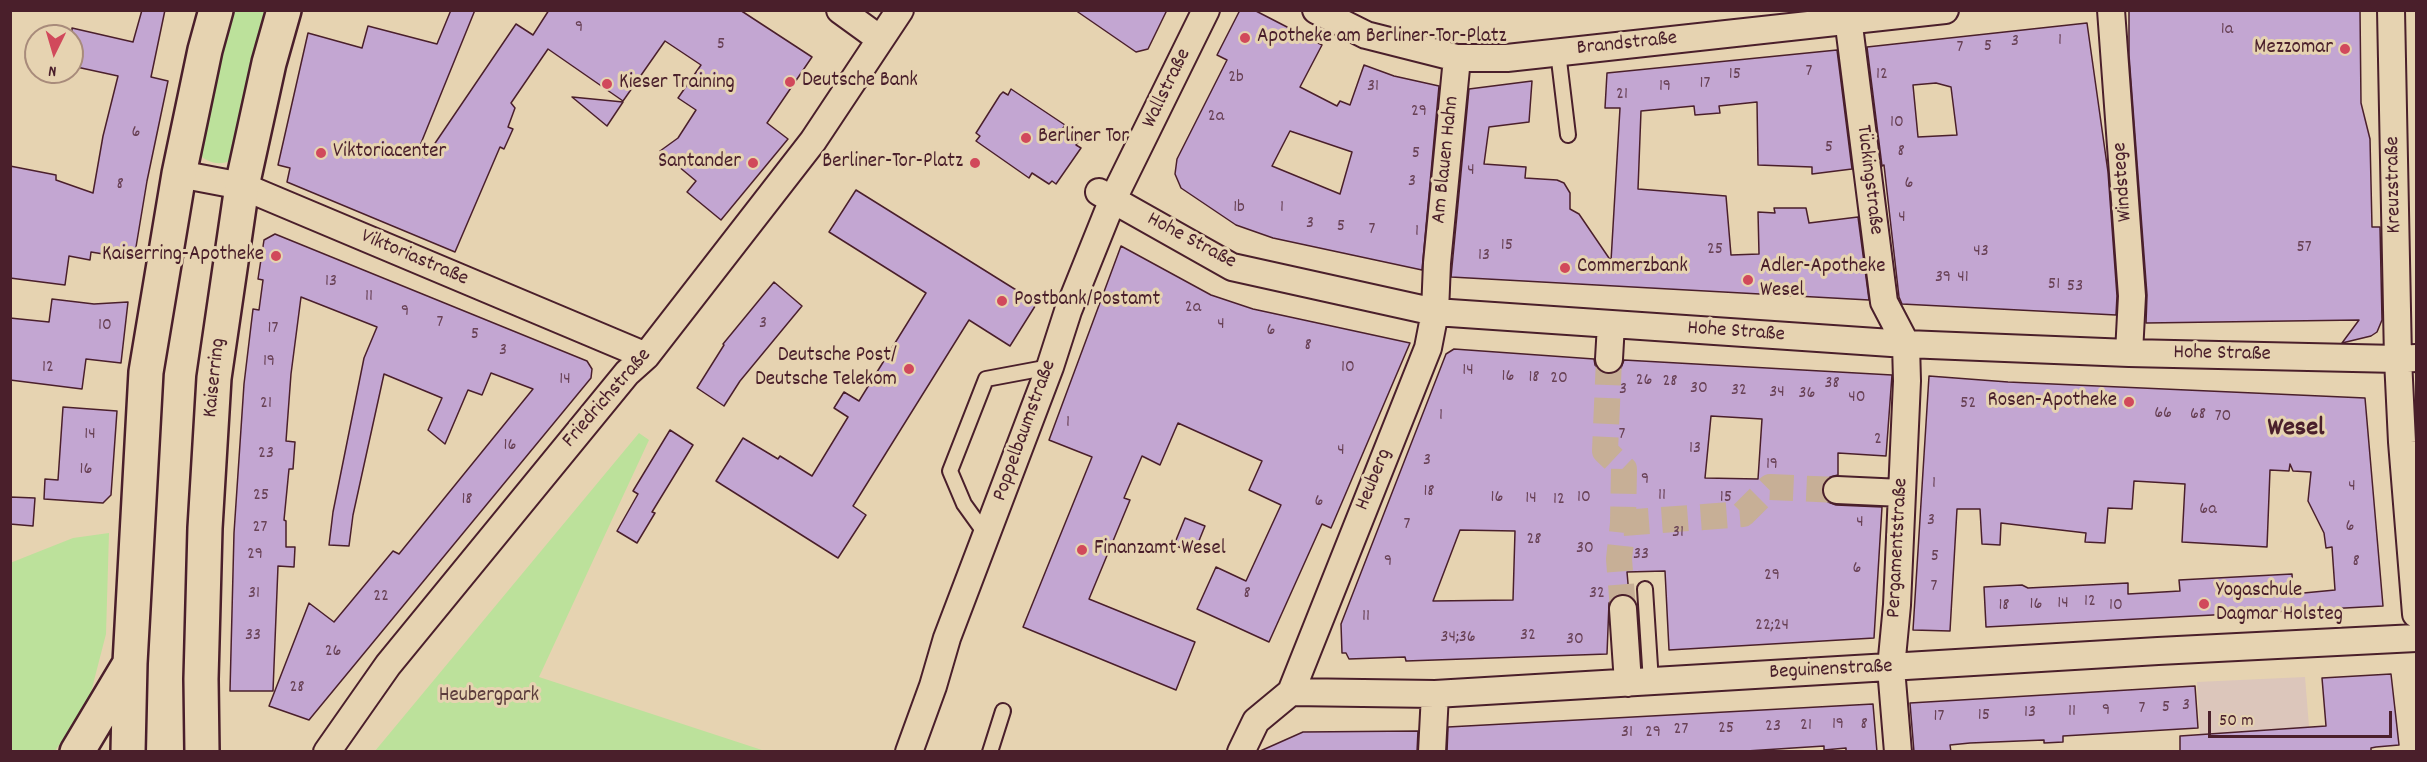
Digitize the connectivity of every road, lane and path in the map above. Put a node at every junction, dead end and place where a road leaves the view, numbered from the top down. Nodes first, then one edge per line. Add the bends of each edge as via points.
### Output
1 (216, 10) edge
2 (284, 10) edge
3 (840, 10) edge
4 (900, 10) edge
5 (1206, 10) edge
6 (1316, 10) edge
7 (1945, 10) edge
8 (2111, 10) edge
9 (2391, 10) edge
10 (1848, 16) edge
11 (880, 39) junction
12 (1558, 52) junction
13 (1457, 57) junction
14 (1568, 135) dead end
15 (179, 174) junction
16 (242, 186) junction
17 (1106, 195) junction
18 (1437, 263) joint
19 (1435, 312) junction
20 (1611, 324) junction
21 (1906, 344) junction
22 (2129, 353) junction
23 (646, 356) junction
24 (2407, 358) edge
25 (1609, 359) tunnel mouth
26 (1050, 367) junction
27 (1838, 490) tunnel mouth
28 (1902, 493) junction
29 (987, 536) junction
30 (1646, 589) dead end
31 (1623, 609) tunnel mouth
32 (2416, 614) edge
33 (2416, 638) edge
34 (130, 663) junction
35 (1891, 668) junction
36 (1639, 683) junction
37 (1291, 692) junction
38 (1435, 694) junction
39 (1003, 711) dead end
40 (77, 752) edge
41 (128, 752) edge
42 (202, 752) edge
43 (327, 752) edge
44 (909, 752) edge
45 (990, 752) edge
46 (1241, 752) edge
47 (1432, 752) edge
48 (1898, 752) edge

1 - 15 main road
2 - 16 main road, Kaiserring
3 - 11 street
4 - 11 street, Friedrichstraße
5 - 17 street, Wallstraße
6 - 13 street, Brandstraße via 1366,35
7 - 10 street, Brandstraße
8 - 22 street, Windstege via 2132,296
9 - 24 street, Kreuzstraße
10 - 12 street, Brandstraße
10 - 21 street, Tückingstraße via 1884,302
11 - 23 street, Friedrichstraße via 813,141
12 - 13 street, Brandstraße via 1507,58
12 - 14 lane
13 - 18 street, Am Blauen Hahn
15 - 16 street, Viktoriastraße
15 - 34 main road via 146,372
16 - 23 street, Viktoriastraße
16 - 42 main road, Kaiserring via 214,378 205,528
17 - 19 street, Hohe Straße via 1232,267
17 - 26 street, Poppelbaumstraße
18 - 19 street, Heuberg
19 - 20 street, Hohe Straße
19 - 37 street, Heuberg via 1428,348
20 - 21 street, Hohe Straße
20 - 25 street
21 - 22 street, Hohe Straße
21 - 28 street, Pergamentstraße
22 - 24 street, Hohe Straße
23 - 43 street, Friedrichstraße via 627,373 388,665
24 - 32 street, Kreuzstraße via 2402,442
26 - 29 street, Poppelbaumstraße
26 - 29 lane via 986,379 950,471 964,504
27 - 28 street
28 - 35 street, Pergamentstraße
29 - 44 street, Poppelbaumstraße
30 - 36 lane
31 - 36 street
33 - 35 street, Beguinenstraße
34 - 40 main road
34 - 41 main road
35 - 36 street, Beguinenstraße
35 - 48 street, Pergamentstraße
36 - 38 street, Beguinenstraße
37 - 38 street, Beguinenstraße
37 - 46 street via 1256,721
38 - 47 street
39 - 45 lane

